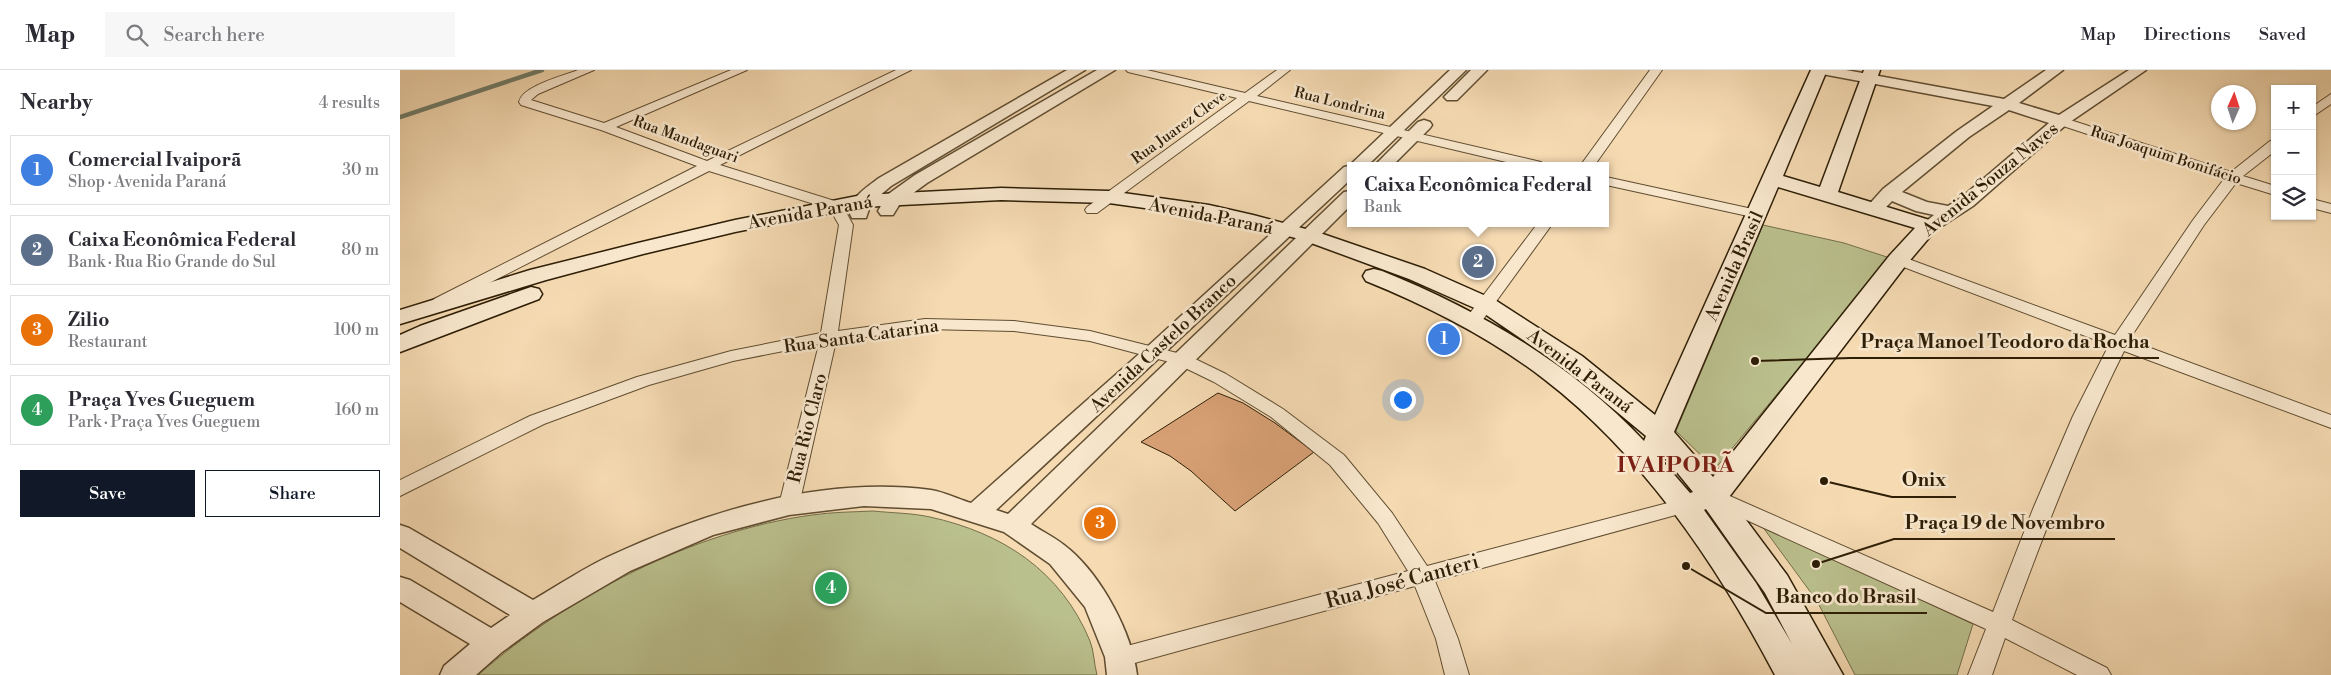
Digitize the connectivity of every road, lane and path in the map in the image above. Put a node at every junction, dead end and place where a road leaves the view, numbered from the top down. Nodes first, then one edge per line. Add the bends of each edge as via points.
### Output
1 (588, 70) edge
2 (741, 70) edge
3 (905, 70) edge
4 (1078, 70) edge
5 (1108, 70) edge
6 (1132, 70) edge
7 (1284, 70) edge
8 (1459, 70) edge
9 (1480, 70) edge
10 (1656, 70) edge
11 (1821, 70) edge
12 (2140, 70) edge
13 (2048, 72) edge
14 (1871, 74) edge
15 (1249, 97) junction
16 (2331, 98) edge
17 (2006, 104) junction
18 (2316, 110) edge
19 (2061, 121) junction
20 (605, 128) junction
21 (1394, 132) junction
22 (1412, 136) junction
23 (2271, 147) edge
24 (1361, 162) edge
25 (1386, 162) edge
26 (1524, 162) edge
27 (1590, 162) edge
28 (708, 166) junction
29 (1347, 174) edge
30 (2233, 177) junction
31 (1772, 179) junction
32 (1609, 182) edge
33 (2271, 190) edge
34 (1889, 193) junction
35 (1827, 196) junction
36 (1347, 198) edge
37 (1100, 204) junction
38 (2316, 204) edge
39 (890, 205) junction
40 (850, 209) junction
41 (1874, 209) junction
42 (2331, 209) edge
43 (1949, 212) junction
44 (1757, 214) junction
45 (1929, 226) junction
46 (1543, 227) edge
47 (1291, 238) junction
48 (1898, 260) junction
49 (426, 309) junction
50 (1480, 313) junction
51 (400, 317) edge
52 (829, 337) junction
53 (2120, 342) junction
54 (400, 344) edge
55 (1155, 352) junction
56 (1183, 360) junction
57 (2331, 422) edge
58 (1660, 434) junction
59 (1648, 461) junction
60 (400, 489) edge
61 (1713, 497) junction
62 (789, 505) junction
63 (1683, 506) junction
64 (975, 514) junction
65 (1013, 526) junction
66 (400, 535) edge
67 (1422, 576) junction
68 (400, 588) edge
69 (532, 614) junction
70 (1998, 624) junction
71 (492, 643) junction
72 (1121, 666) edge
73 (455, 675) edge
74 (1457, 675) edge
75 (1792, 675) edge
76 (1826, 675) edge
77 (1980, 675) edge
78 (2099, 675) edge

1 - 20 street, Rua Mandaguari via 534,91 525,102
2 - 20 street
3 - 28 street
4 - 40 street via 905,169
5 - 39 street via 921,179
6 - 15 street, Rua Londrina
7 - 15 street, Rua Juarez Cleve
8 - 21 street
9 - 22 street
10 - 27 street
11 - 14 street, Rua Joaquim Bonifácio
11 - 31 main road, Avenida Brasil
12 - 19 street, Avenida Souza Naves
13 - 17 street
14 - 17 street, Rua Joaquim Bonifácio
14 - 35 main road
15 - 21 street, Rua Londrina
15 - 37 street, Rua Juarez Cleve
16 - 18 street
17 - 19 street, Rua Joaquim Bonifácio
17 - 34 street
19 - 30 street, Rua Joaquim Bonifácio
19 - 43 street, Avenida Souza Naves via 1967,202
20 - 28 street, Rua Mandaguari
21 - 22 street, Rua Londrina
21 - 24 street
22 - 25 street
22 - 26 street, Rua Londrina
23 - 30 street
28 - 40 street, Rua Mandaguari
28 - 49 street
29 - 47 street, Avenida Castelo Branco
30 - 33 street, Rua Joaquim Bonifácio
30 - 53 street via 2198,223
31 - 35 main road
31 - 44 main road, Avenida Brasil
32 - 44 street
34 - 41 street
34 - 43 street via 1922,207
35 - 41 main road
36 - 47 street, Avenida Castelo Branco
37 - 39 main road, Avenida Paraná
37 - 47 main road, Avenida Paraná
38 - 42 street
39 - 40 main road, Avenida Paraná
40 - 49 main road, Avenida Paraná via 735,226 538,275
40 - 52 street, Rua Rio Claro
40 - 54 main road, Avenida Paraná via 642,258 517,299
41 - 45 main road
43 - 45 street, Avenida Souza Naves
44 - 58 main road, Avenida Brasil
45 - 48 main road, Avenida Souza Naves
46 - 50 street
47 - 50 main road, Avenida Paraná via 1419,294
47 - 55 street, Avenida Castelo Branco
47 - 56 street, Avenida Castelo Branco
48 - 53 street
48 - 61 main road, Avenida Souza Naves
49 - 51 main road, Avenida Paraná
50 - 58 main road, Avenida Paraná via 1573,362
50 - 59 main road, Avenida Paraná via 1555,374
52 - 55 street, Rua Santa Catarina via 925,324 1014,326 1090,336
52 - 60 street, Rua Santa Catarina via 731,356 643,381 537,420
52 - 62 street, Rua Rio Claro
53 - 57 street
53 - 70 street via 2082,416
55 - 56 street, Rua Santa Catarina
55 - 64 street, Avenida Castelo Branco
56 - 65 street, Avenida Castelo Branco
56 - 67 street, Rua Santa Catarina via 1277,413 1337,460 1385,518
58 - 59 main road, Avenida Brasil
58 - 61 main road, Avenida Paraná
59 - 63 main road, Avenida Paraná
61 - 63 main road
61 - 70 street
61 - 76 main road, Avenida Paraná via 1776,584
62 - 64 street via 864,497 932,500
62 - 69 street via 706,527 620,563
63 - 67 street, Rua José Canteri
63 - 75 main road, Avenida Paraná via 1744,591
64 - 65 street
65 - 72 street via 1060,557 1097,601
66 - 69 street
67 - 72 street, Rua José Canteri
67 - 74 street, Rua Santa Catarina via 1447,639
68 - 71 street
69 - 71 street
70 - 77 street
70 - 78 street
71 - 73 street

